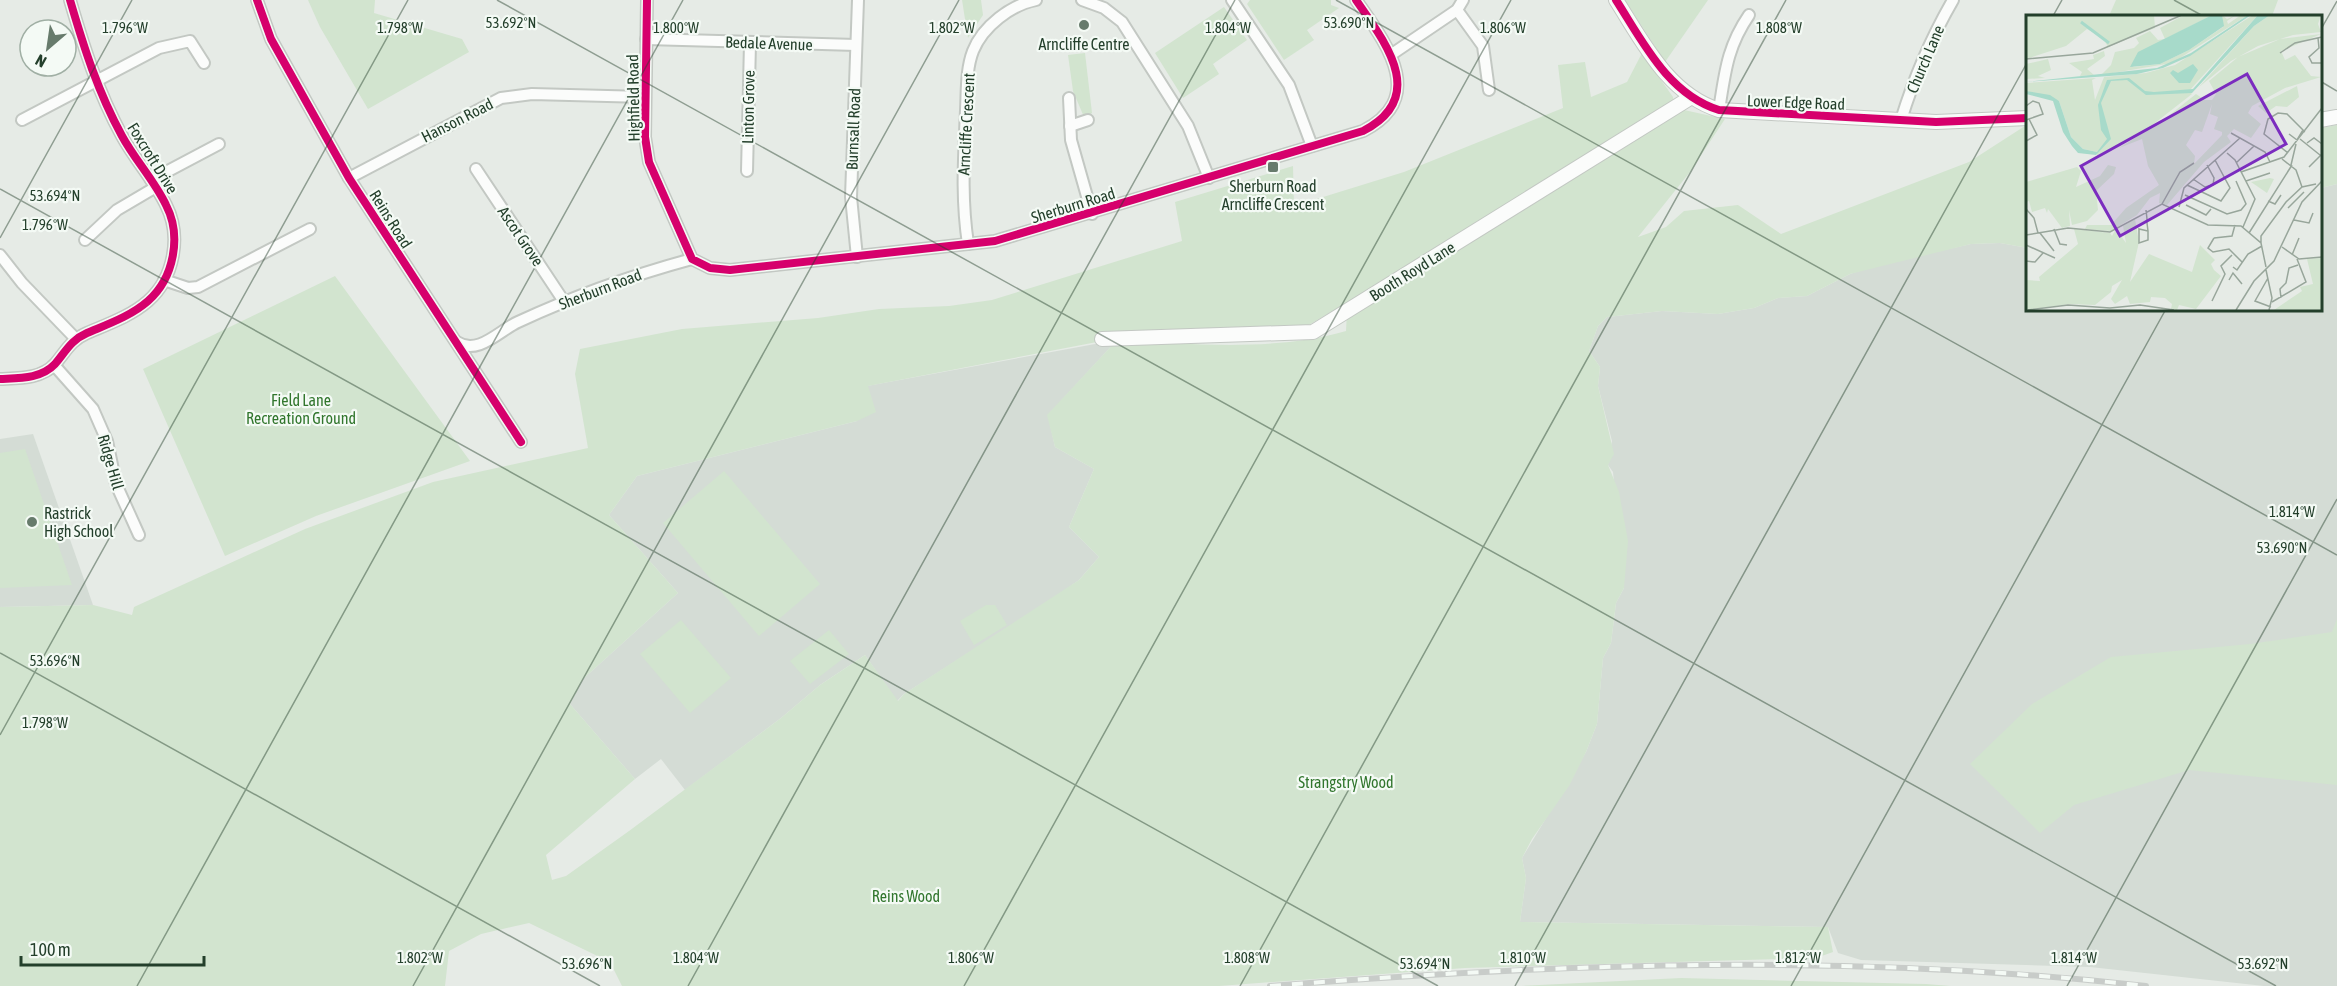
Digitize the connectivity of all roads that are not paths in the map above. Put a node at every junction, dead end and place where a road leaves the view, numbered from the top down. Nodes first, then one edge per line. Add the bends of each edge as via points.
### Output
1 (69, 0) edge
2 (257, 0) edge
3 (647, 0) edge
4 (858, 0) edge
5 (1036, 0) edge
6 (1082, 0) edge
7 (1232, 0) edge
8 (1356, 0) edge
9 (1616, 0) edge
10 (1953, 0) edge
11 (1460, 5) edge
12 (1749, 15) dead end
13 (646, 39) junction
14 (750, 43) junction
15 (856, 45) junction
16 (1392, 54) junction
17 (204, 63) dead end
18 (94, 80) junction
19 (1489, 90) dead end
20 (645, 97) junction
21 (1069, 98) dead end
22 (1690, 98) junction
23 (1719, 110) junction
24 (2337, 117) edge
25 (2026, 118) edge
26 (22, 120) dead end
27 (1088, 120) dead end
28 (1901, 120) junction
29 (2322, 120) edge
30 (1070, 126) junction
31 (219, 144) dead end
32 (1312, 146) junction
33 (476, 169) dead end
34 (747, 171) dead end
35 (349, 178) junction
36 (1209, 178) junction
37 (154, 184) junction
38 (1092, 213) junction
39 (310, 229) dead end
40 (85, 240) dead end
41 (968, 244) junction
42 (0, 255) edge
43 (857, 257) junction
44 (692, 259) junction
45 (164, 280) junction
46 (565, 303) junction
47 (75, 338) junction
48 (1102, 339) dead end
49 (454, 341) junction
50 (54, 365) junction
51 (0, 379) edge
52 (521, 442) dead end
53 (139, 535) dead end

1 - 18 street, Foxcroft Drive
2 - 35 street, Reins Road via 271,39
3 - 13 street, Highfield Road
4 - 15 street, Burnsall Road
5 - 41 street, Arncliffe Crescent via 1015,8 994,23 977,43 969,64 962,200
6 - 36 street via 1104,8 1122,22 1188,126
7 - 32 street via 1289,85
8 - 16 street
9 - 22 street, Lower Edge Road via 1662,69
10 - 28 street, Church Lane via 1912,84
11 - 16 street
11 - 19 street via 1484,46
12 - 23 street via 1729,52
13 - 14 street, Bedale Avenue
13 - 20 street, Highfield Road
14 - 15 street, Bedale Avenue
14 - 34 street, Linton Grove
15 - 43 street, Burnsall Road via 851,197
16 - 32 street, Sherburn Road via 1398,85 1384,116 1363,131
17 - 18 street via 190,41 159,48
18 - 26 street
18 - 37 street, Foxcroft Drive via 124,141
20 - 35 street, Hanson Road via 532,94 501,98
20 - 44 street, Highfield Road via 649,162
21 - 30 street
22 - 23 street, Lower Edge Road
22 - 48 street, Booth Royd Lane via 1313,332
23 - 28 street, Lower Edge Road
24 - 29 street
25 - 28 street, Lower Edge Road
27 - 30 street
30 - 38 street
31 - 37 street, Foxcroft Drive
32 - 36 street, Sherburn Road
33 - 46 street, Ascot Grove
35 - 49 street, Reins Road
36 - 38 street, Sherburn Road
37 - 40 street, Foxcroft Drive via 117,210
37 - 45 street, Foxcroft Drive via 167,206 175,237
38 - 41 street, Sherburn Road via 1017,236
39 - 45 street via 198,287
41 - 43 street, Sherburn Road
42 - 47 street
43 - 44 street, Sherburn Road via 730,270 710,268
44 - 46 street, Sherburn Road via 637,274
45 - 47 street, Foxcroft Drive via 147,302 131,313
46 - 49 street, Sherburn Road via 516,323 476,346 465,347
47 - 50 street, Foxcroft Drive
49 - 52 street, Reins Road
50 - 51 street, Foxcroft Drive via 36,376
50 - 53 street, Ridge Hill via 98,420 116,484

